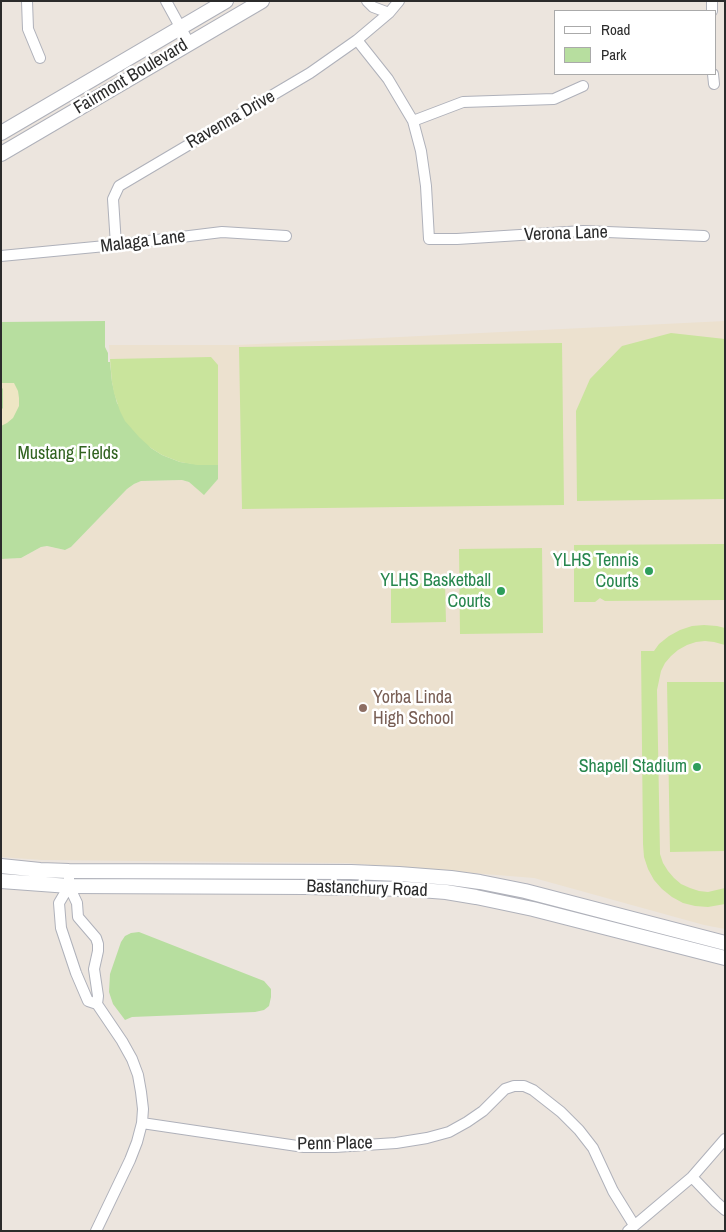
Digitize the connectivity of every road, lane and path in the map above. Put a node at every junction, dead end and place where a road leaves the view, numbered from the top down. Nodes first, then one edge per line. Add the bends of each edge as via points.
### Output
1 (27, 1) edge
2 (166, 1) edge
3 (226, 1) edge
4 (262, 1) edge
5 (367, 1) edge
6 (387, 1) edge
7 (399, 1) edge
8 (389, 12) junction
9 (181, 28) junction
10 (357, 40) junction
11 (189, 43) junction
12 (40, 58) dead end
13 (583, 86) dead end
14 (413, 121) junction
15 (1, 133) edge
16 (1, 154) edge
17 (286, 236) dead end
18 (704, 236) dead end
19 (116, 245) junction
20 (1, 256) edge
21 (1, 866) edge
22 (69, 871) junction
23 (419, 875) junction
24 (1, 881) edge
25 (69, 886) junction
26 (342, 888) junction
27 (476, 897) junction
28 (557, 899) junction
29 (725, 943) edge
30 (725, 958) edge
31 (94, 969) junction
32 (76, 973) junction
33 (97, 1004) junction
34 (142, 1123) junction
35 (725, 1139) edge
36 (692, 1177) junction
37 (725, 1210) edge
38 (631, 1228) edge
39 (96, 1231) edge

1 - 12 street via 28,29
2 - 9 street
3 - 9 main road, Fairmont Boulevard
4 - 11 main road, Fairmont Boulevard
5 - 8 street via 373,7
6 - 8 street
7 - 8 street, Ravenna Drive
8 - 10 street, Ravenna Drive
9 - 11 street
9 - 15 main road, Fairmont Boulevard
10 - 14 street via 388,79
10 - 19 street, Ravenna Drive via 310,73 119,186 113,199
11 - 16 main road, Fairmont Boulevard
13 - 14 street via 554,99 463,102
14 - 18 street, Verona Lane via 426,186 429,239 583,231
17 - 19 street, Malaga Lane via 222,232
19 - 20 street, Malaga Lane
21 - 22 main road, Bastanchury Road
22 - 23 main road, Bastanchury Road
22 - 25 street
23 - 26 main road via 411,881 347,880
23 - 28 main road, Bastanchury Road via 480,882
24 - 25 main road, Bastanchury Road
25 - 26 main road, Bastanchury Road
25 - 31 street via 77,903 78,917 98,944
25 - 32 street via 59,909 61,928
26 - 27 main road, Bastanchury Road via 407,889
27 - 28 main road via 482,890 542,903
27 - 30 main road, Bastanchury Road
28 - 29 main road, Bastanchury Road
31 - 32 street
31 - 33 street
32 - 33 street via 88,1001
33 - 34 street via 122,1041 138,1075
34 - 38 street, Penn Place via 304,1147 396,1143 449,1132 483,1111 505,1089 524,1086 561,1112 593,1148
34 - 39 street via 130,1160
35 - 36 street
36 - 37 street
36 - 38 street

